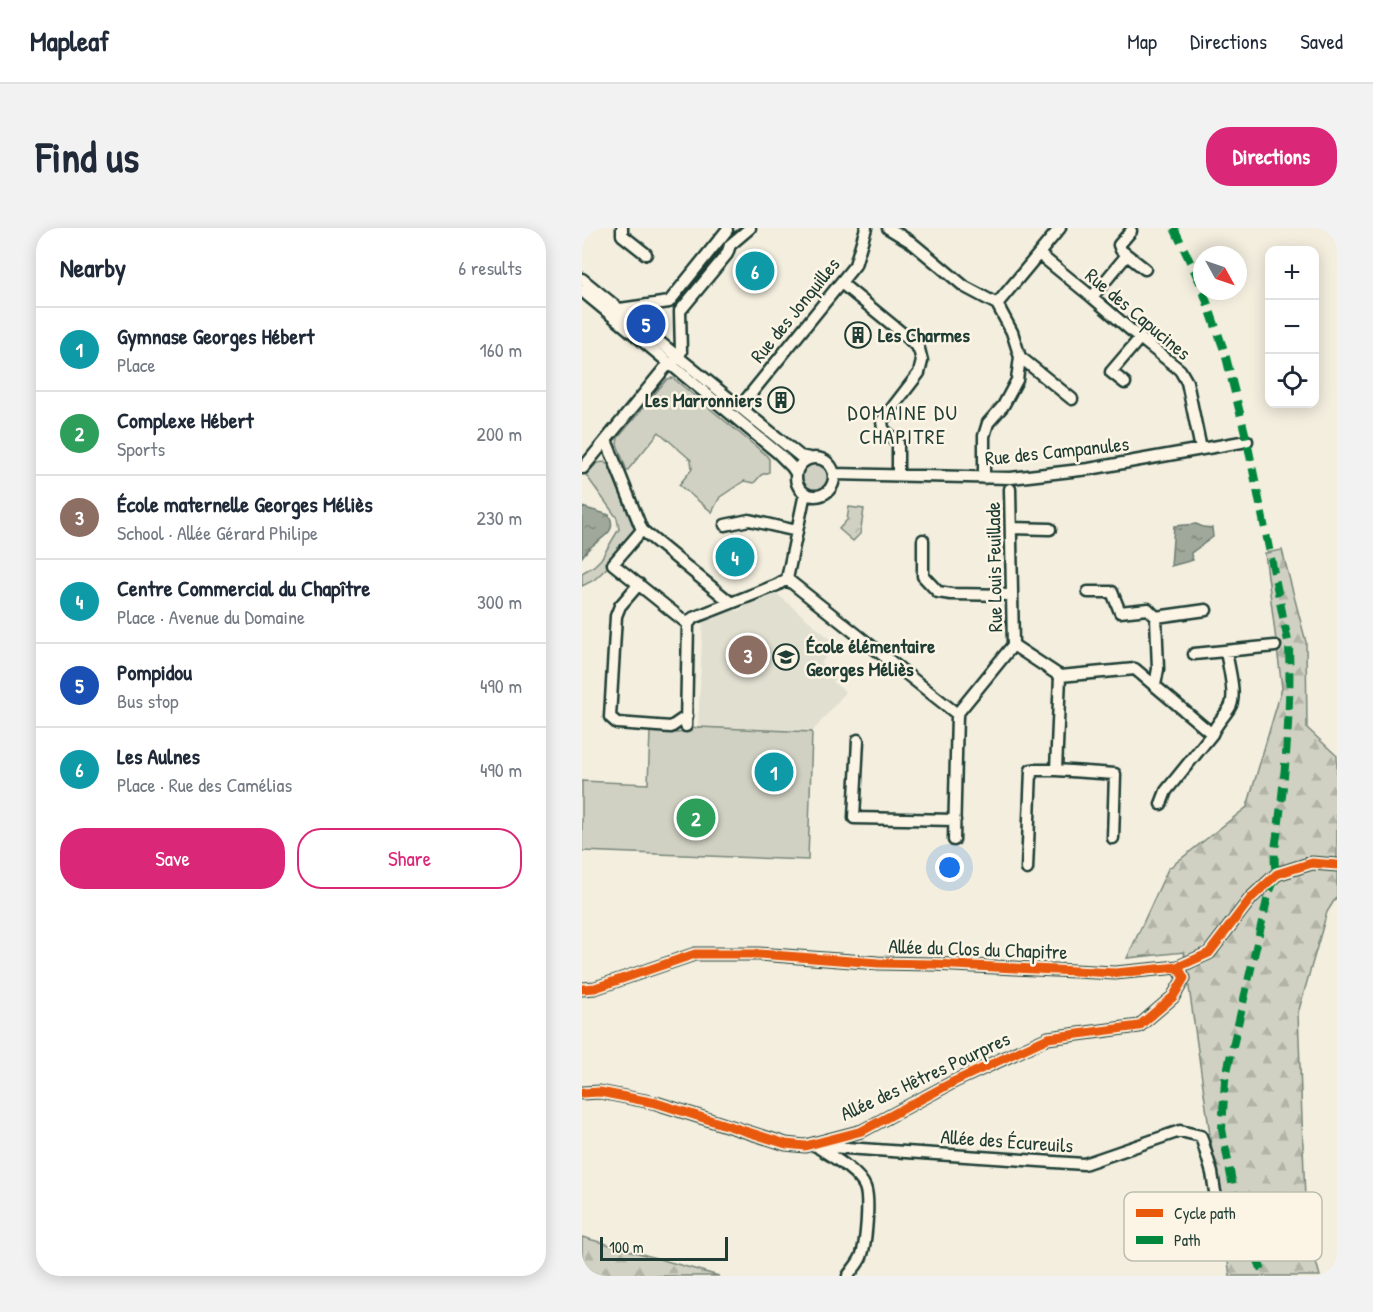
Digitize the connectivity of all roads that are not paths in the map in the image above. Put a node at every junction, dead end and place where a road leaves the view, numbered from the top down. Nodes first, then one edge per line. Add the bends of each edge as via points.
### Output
1 (622, 228) edge
2 (750, 228) edge
3 (866, 228) edge
4 (888, 228) edge
5 (1060, 228) edge
6 (727, 229) edge
7 (1131, 231) dead end
8 (730, 245) junction
9 (646, 254) dead end
10 (1039, 254) junction
11 (1127, 255) junction
12 (1145, 269) dead end
13 (582, 279) edge
14 (841, 283) junction
15 (582, 291) edge
16 (1092, 297) junction
17 (669, 302) junction
18 (997, 304) junction
19 (680, 311) junction
20 (616, 313) junction
21 (1140, 338) junction
22 (1020, 357) junction
23 (674, 360) junction
24 (1125, 383) dead end
25 (1072, 399) dead end
26 (740, 407) junction
27 (606, 440) junction
28 (1247, 441) dead end
29 (1201, 448) junction
30 (809, 458) junction
31 (582, 468) edge
32 (796, 473) junction
33 (834, 474) junction
34 (898, 475) junction
35 (984, 478) junction
36 (1010, 489) dead end
37 (805, 493) junction
38 (725, 525) dead end
39 (1011, 528) junction
40 (1050, 529) dead end
41 (642, 530) junction
42 (797, 531) junction
43 (923, 540) dead end
44 (787, 579) junction
45 (639, 584) junction
46 (1088, 592) dead end
47 (1012, 595) junction
48 (730, 602) junction
49 (1206, 610) dead end
50 (1156, 617) junction
51 (688, 624) junction
52 (1013, 645) junction
53 (1275, 646) dead end
54 (1226, 651) junction
55 (1194, 654) dead end
56 (1060, 676) junction
57 (1155, 685) junction
58 (957, 714) junction
59 (1212, 734) junction
60 (858, 740) dead end
61 (1056, 770) junction
62 (1161, 804) dead end
63 (955, 820) junction
64 (1113, 838) dead end
65 (954, 840) dead end
66 (1337, 865) edge
67 (1027, 869) dead end
68 (1178, 967) junction
69 (582, 989) edge
70 (582, 1093) edge
71 (811, 1146) junction
72 (1215, 1192) edge
73 (848, 1276) edge

1 - 9 street via 622,235
2 - 8 street
3 - 14 street, Rue des Jonquilles via 855,265
4 - 18 street via 965,287
5 - 10 street
6 - 8 street
6 - 17 street
7 - 11 street via 1119,245
8 - 19 street via 727,254
10 - 16 street, Rue des Capucines
10 - 18 street
11 - 12 street
11 - 16 street
13 - 20 street
14 - 26 street, Rue des Jonquilles
14 - 34 street via 919,349 919,373 882,421 883,429 898,443
15 - 20 street
16 - 21 street, Rue des Capucines
17 - 19 street
17 - 20 street
18 - 22 street
19 - 23 street via 681,352
20 - 23 street
21 - 24 street via 1111,372
21 - 29 street, Rue des Capucines via 1180,369 1187,382
22 - 25 street
22 - 35 street via 1017,380 988,423 984,436
23 - 26 street
23 - 27 street
23 - 32 street
26 - 30 street via 800,456
27 - 31 street
27 - 41 street
28 - 29 street, Rue des Campanules
29 - 35 street, Rue des Campanules via 1089,469
30 - 32 street
30 - 33 street via 828,462
32 - 37 street via 798,486
33 - 34 street, Rue des Campanules
33 - 37 street via 826,493
34 - 35 street, Rue des Campanules
36 - 39 street, Rue Louis Feuillade
37 - 42 street
38 - 42 street via 749,520
39 - 40 street
39 - 47 street, Rue Louis Feuillade
41 - 45 street via 613,564
41 - 48 street
42 - 44 street
43 - 47 street via 923,576 938,592
44 - 48 street
44 - 58 street
45 - 51 street
45 - 51 street via 616,616 610,717 617,723 671,727 687,721
46 - 50 street via 1112,592 1120,612 1148,609
47 - 52 street, Rue Louis Feuillade
48 - 51 street
49 - 50 street
50 - 57 street
52 - 56 street
52 - 58 street, Rue Louis Feuillade
53 - 54 street
54 - 55 street
54 - 59 street via 1233,695
56 - 57 street via 1135,669
56 - 61 street
57 - 59 street
58 - 63 street
59 - 62 street via 1166,790
60 - 63 street via 854,818
61 - 64 street via 1115,774
61 - 67 street via 1031,770
63 - 65 street
66 - 68 street, Allée du Clos du Chapitre via 1312,863 1277,874 1251,898 1209,952
68 - 69 street, Allée du Clos du Chapitre via 1115,973 694,954
68 - 71 street, Allée des Hêtres Pourpres via 1184,978 1173,997 1139,1026 1048,1038 862,1131
70 - 71 street, Allée des Hêtres Pourpres via 600,1092 656,1103 786,1144
71 - 72 street, Allée des Écureuils via 1084,1164 1180,1131 1202,1136
71 - 73 street via 842,1163 865,1187 868,1203 861,1257

